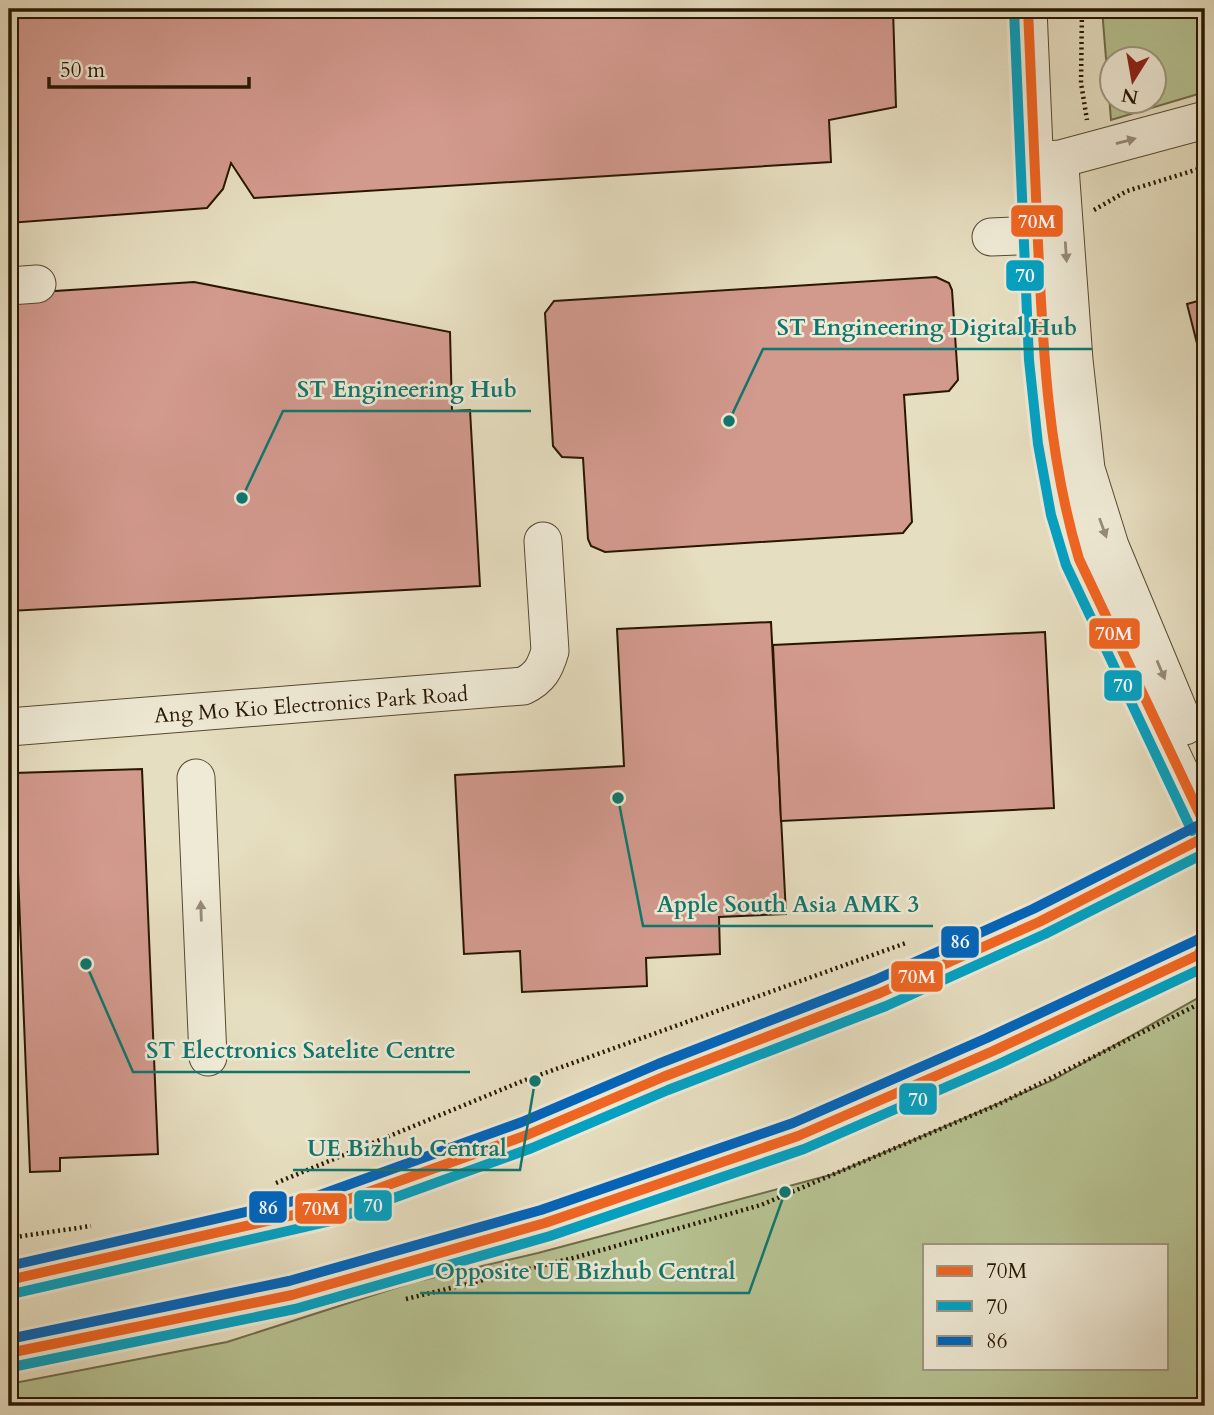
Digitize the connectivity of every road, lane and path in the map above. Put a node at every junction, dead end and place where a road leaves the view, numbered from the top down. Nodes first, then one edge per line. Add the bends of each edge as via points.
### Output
1 (1028, 9) edge
2 (1051, 9) edge
3 (1082, 9) edge
4 (1205, 120) edge
5 (1205, 146) edge
6 (1205, 167) edge
7 (1067, 175) junction
8 (1093, 218) dead end
9 (1039, 234) junction
10 (991, 237) dead end
11 (1072, 471) junction
12 (543, 541) dead end
13 (1112, 592) junction
14 (9, 727) edge
15 (1205, 768) edge
16 (196, 778) dead end
17 (1205, 825) edge
18 (1205, 837) edge
19 (1203, 950) edge
20 (879, 954) dead end
21 (1205, 1001) edge
22 (208, 1057) dead end
23 (999, 1104) dead end
24 (266, 1187) dead end
25 (105, 1223) dead end
26 (9, 1238) edge
27 (9, 1280) edge
28 (9, 1353) edge

1 - 7 street
2 - 7 street
3 - 7 path via 1081,83
7 -> 4 street
5 - 7 street
6 - 7 path via 1127,191
7 - 8 path
7 - 9 street
7 -> 11 street via 1074,360
9 - 10 street
9 - 11 street via 1043,359
11 - 13 street via 1099,515
12 - 14 street, Ang Mo Kio Electronics Park Road via 550,651 545,668 523,686
13 -> 15 street
13 - 17 street
22 -> 16 street
18 - 27 main road via 1039,922 880,993 527,1135 324,1208
19 - 28 main road via 993,1051 798,1136 545,1223 292,1295
20 - 24 path via 520,1082
21 - 23 path
25 - 26 path

